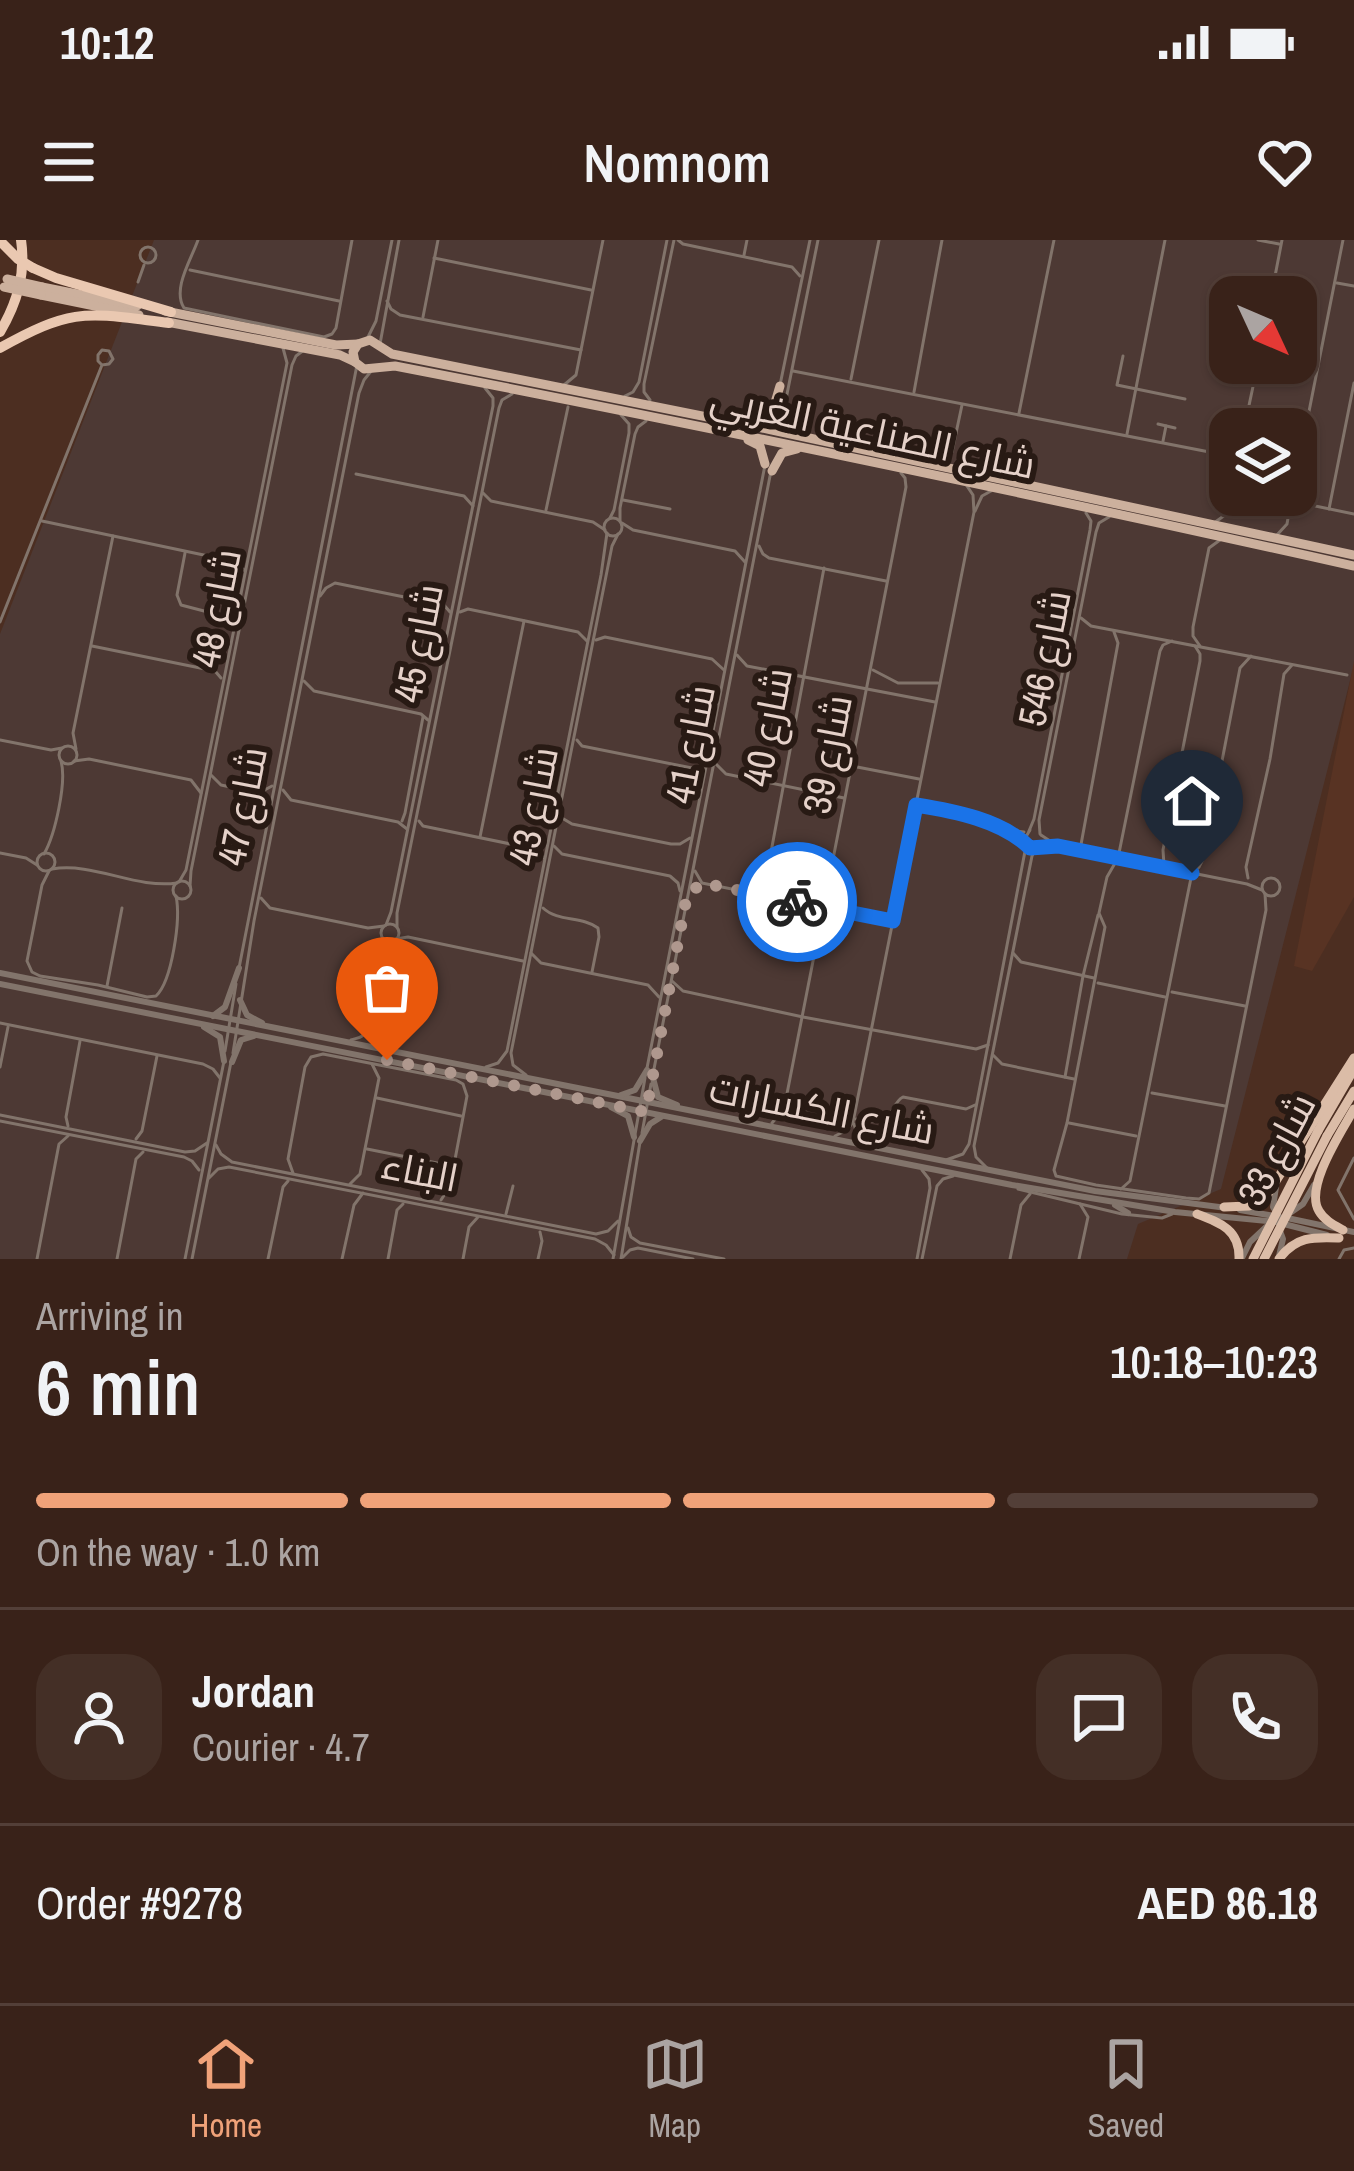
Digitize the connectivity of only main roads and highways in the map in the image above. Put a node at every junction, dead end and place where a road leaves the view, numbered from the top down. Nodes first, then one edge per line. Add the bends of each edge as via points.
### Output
1 (21, 240) edge
2 (0, 241) edge
3 (3, 282) edge
4 (173, 312) junction
5 (262, 325) road end
6 (0, 332) edge
7 (290, 336) junction
8 (362, 342) junction
9 (0, 348) edge
10 (381, 348) junction
11 (356, 363) junction
12 (375, 368) junction
13 (780, 386) road end
14 (615, 404) junction
15 (783, 411) road end
16 (659, 412) junction
17 (739, 423) junction
18 (726, 431) junction
19 (775, 436) junction
20 (826, 441) junction
21 (813, 449) junction
22 (1354, 555) edge
23 (1354, 566) edge
24 (1354, 1058) edge
25 (1354, 1069) edge
26 (1354, 1091) edge
27 (1354, 1109) edge
28 (1323, 1133) junction
29 (1224, 1208) road end
30 (1197, 1214) road end
31 (1349, 1235) edge
32 (1240, 1259) edge
33 (1253, 1259) edge
34 (1264, 1259) edge
35 (1279, 1259) edge

1 - 6 highway via 22,278
2 - 4 highway, bridge via 56,278
3 - 4 main road, bridge
4 - 7 main road
4 - 9 highway via 52,321
4 - 11 main road
5 - 7 main road
7 - 8 main road
8 - 10 main road
8 - 11 main road
10 - 12 main road
10 - 14 main road, شارع الصناعية الغربي
11 - 12 main road
12 - 14 main road, شارع الصناعية الغربي
13 - 17 main road via 766,420
14 - 16 main road, شارع الصناعية الغربي
15 - 20 main road via 792,428
16 - 17 main road, شارع الصناعية الغربي
16 - 18 main road, شارع الصناعية الغربي
17 - 19 main road, شارع الصناعية الغربي
18 - 19 main road, شارع الصناعية الغربي
18 - 21 main road via 758,445 768,468 785,451
19 - 20 main road, شارع الصناعية الغربي
19 - 21 main road, شارع الصناعية الغربي
20 - 22 main road, شارع الصناعية الغربي
21 - 23 main road, شارع الصناعية الغربي
24 - 29 highway via 1280,1178 1258,1202
25 - 28 highway, شارع 33
26 - 28 highway, شارع 33
27 - 31 highway via 1315,1191 1322,1216
28 - 33 highway, شارع 33, bridge
28 - 34 highway, شارع 33, bridge
30 - 32 highway via 1230,1230
31 - 35 highway via 1300,1239

